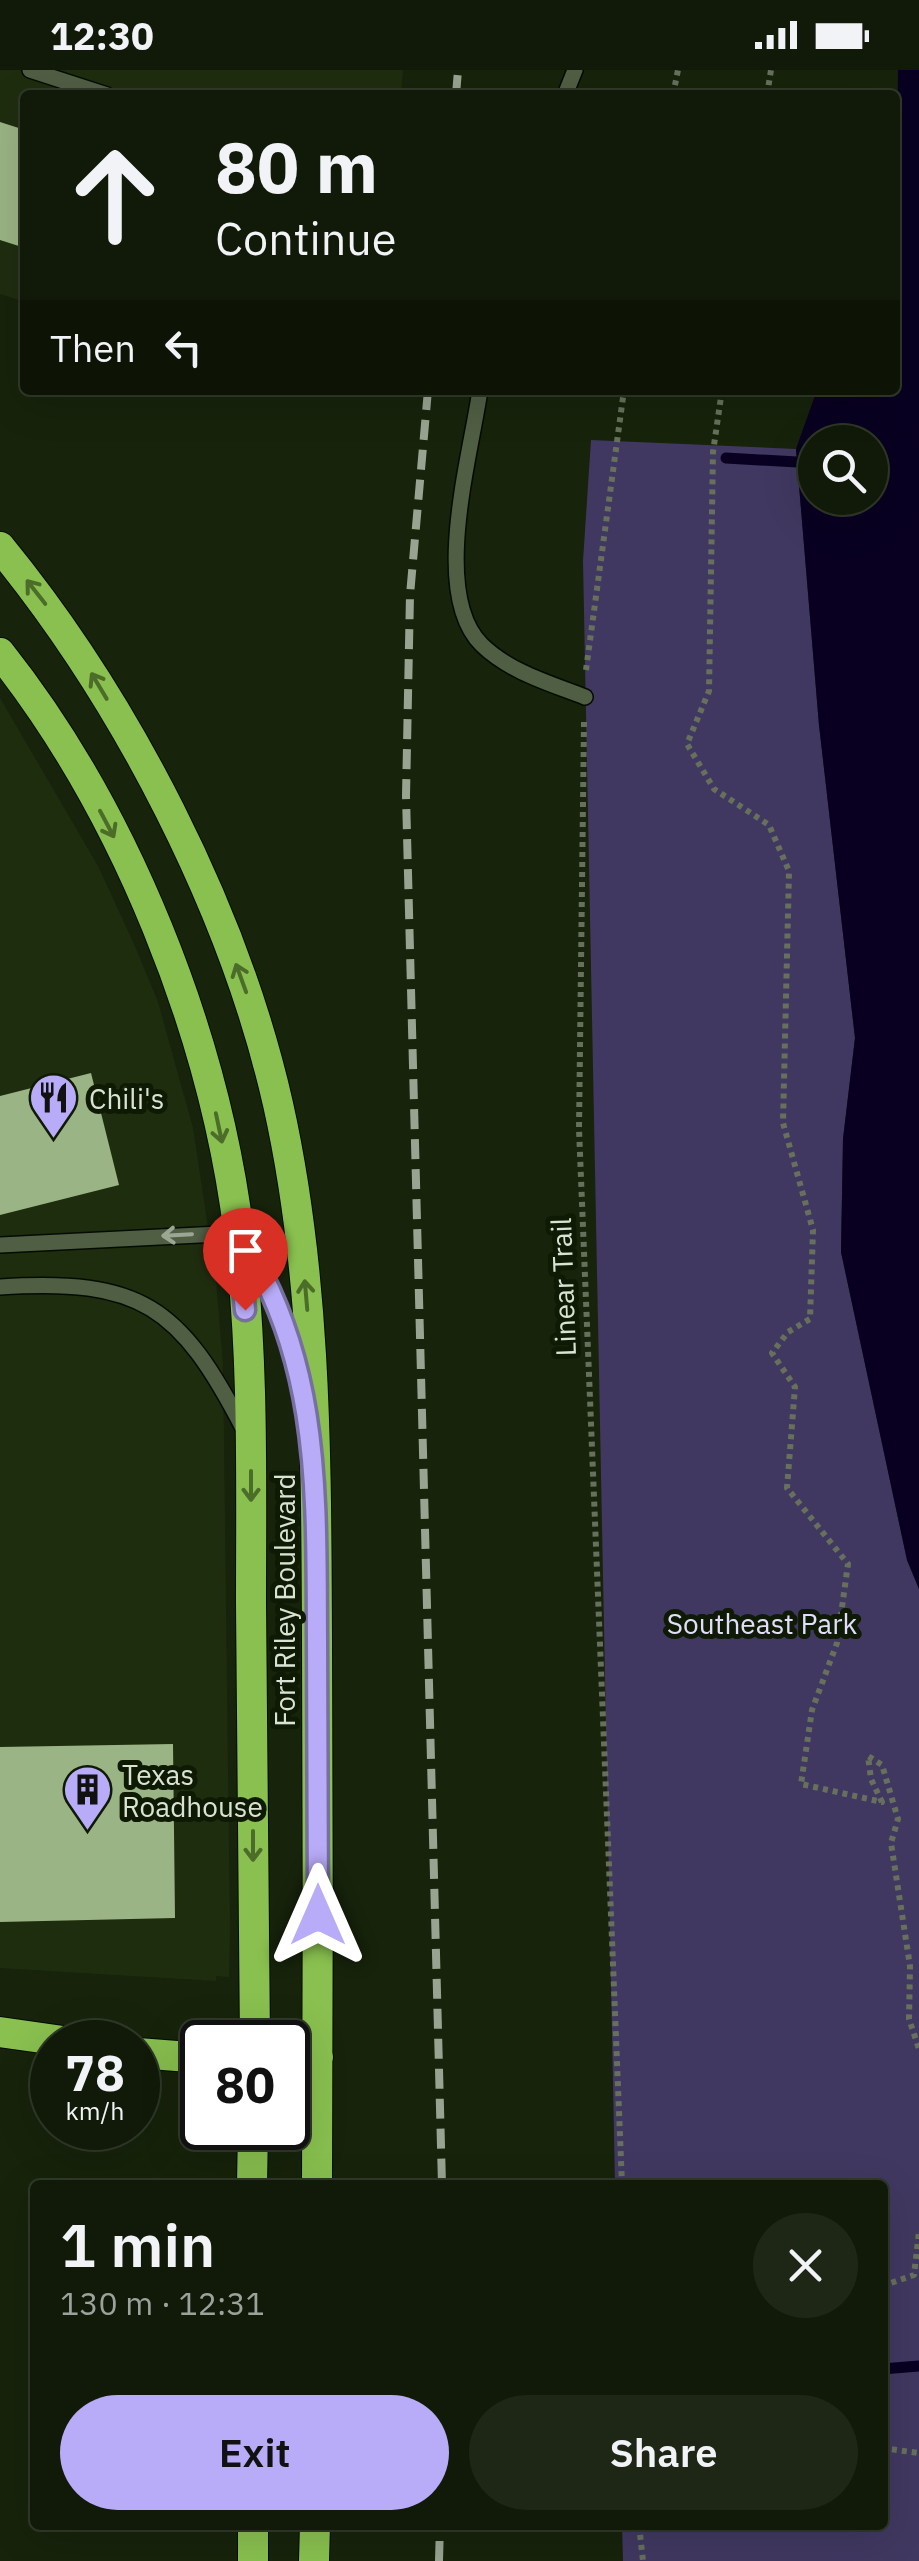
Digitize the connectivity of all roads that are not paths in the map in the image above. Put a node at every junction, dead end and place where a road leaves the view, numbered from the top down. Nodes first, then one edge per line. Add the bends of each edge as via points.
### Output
1 (30, 70) edge
2 (92, 90) edge
3 (479, 395) edge
4 (0, 547) edge
5 (0, 653) edge
6 (585, 697) road end
7 (238, 1233) junction
8 (0, 1245) edge
9 (0, 1287) edge
10 (250, 1441) junction
11 (316, 1464) junction
12 (254, 2020) edge
13 (303, 2020) edge
14 (0, 2032) edge
15 (30, 2036) edge
16 (310, 2125) edge
17 (253, 2150) edge
18 (252, 2180) edge
19 (316, 2180) edge
20 (253, 2530) edge
21 (315, 2530) edge
22 (253, 2561) edge
23 (314, 2561) edge

1 - 2 lane
3 - 6 lane via 458,532 464,619 480,644 515,670
11 -> 4 highway, Fort Riley Boulevard via 299,1214 278,1102 242,976 147,766 70,638
5 -> 7 highway, Fort Riley Boulevard via 80,774 179,984 211,1090
7 -> 8 lane
7 - 10 highway, Fort Riley Boulevard
7 - 11 lane via 267,1276
9 - 10 lane via 96,1286 145,1304 203,1355
10 -> 12 highway, Fort Riley Boulevard
11 - 13 highway, Fort Riley Boulevard
14 - 15 highway
16 - 19 highway, Fort Riley Boulevard
17 - 18 highway
20 - 22 highway
21 - 23 highway

